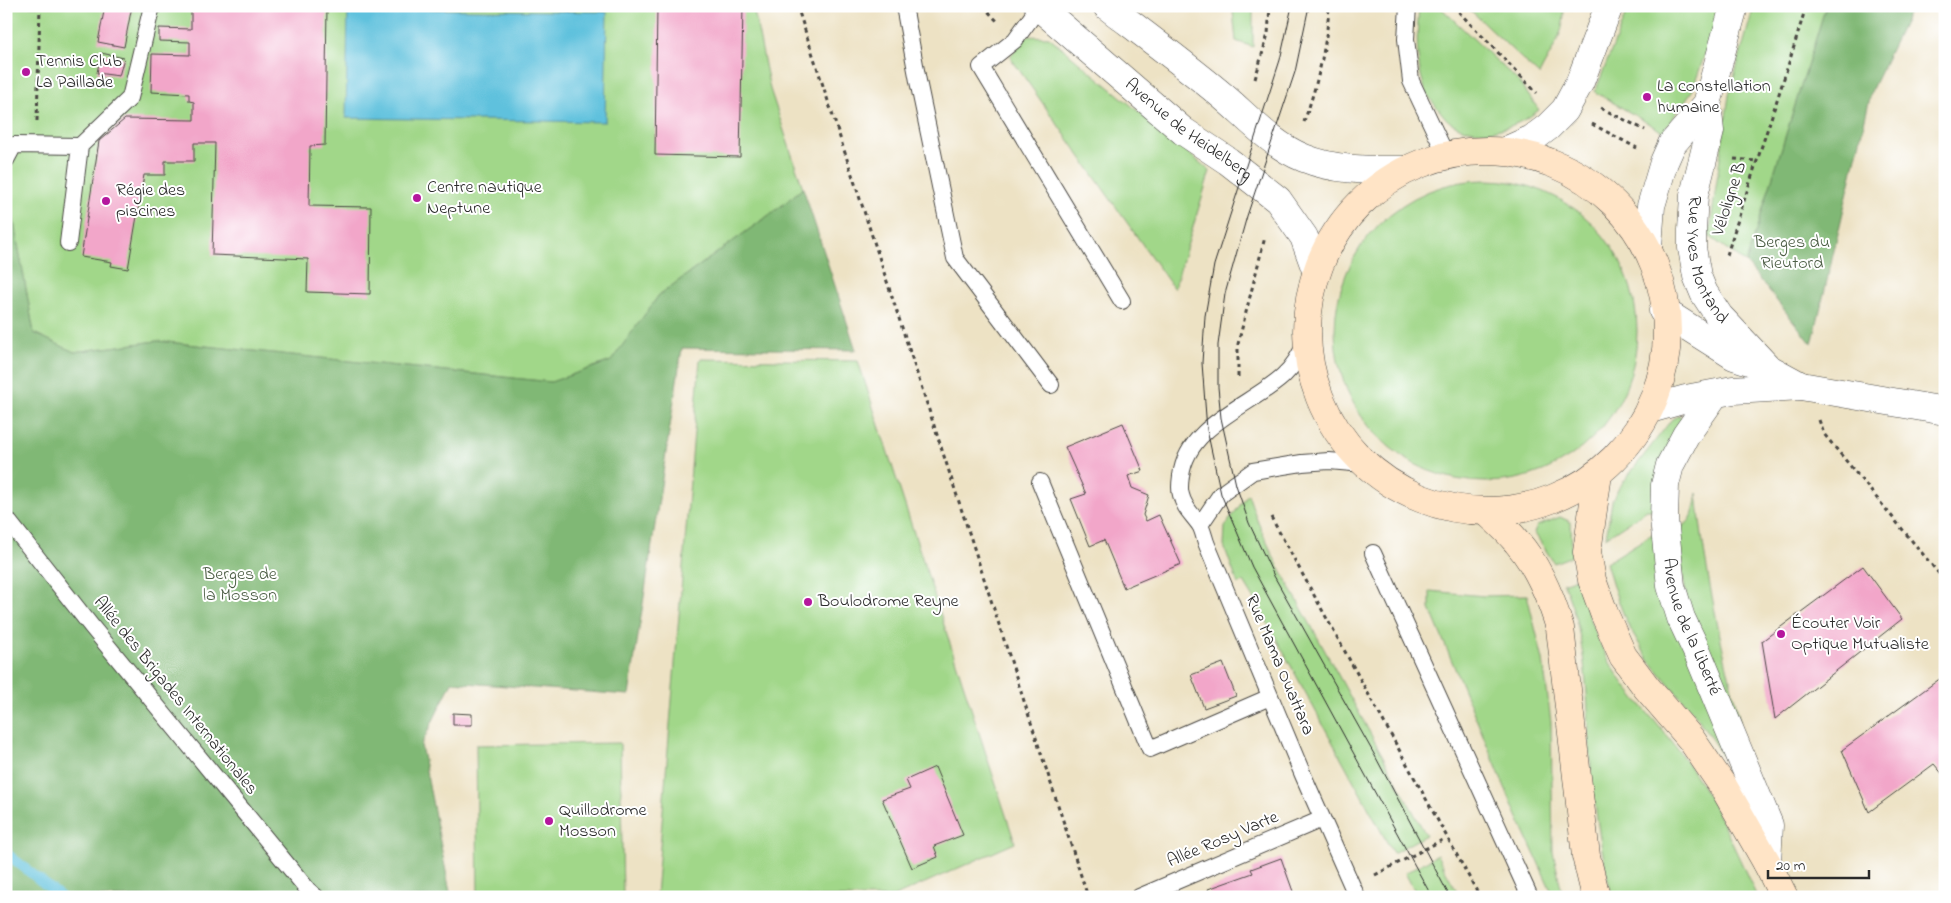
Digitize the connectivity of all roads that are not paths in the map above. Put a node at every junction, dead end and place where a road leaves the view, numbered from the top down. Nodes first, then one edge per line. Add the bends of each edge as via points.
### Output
1 (152, 6) edge
2 (904, 6) edge
3 (1108, 6) edge
4 (1408, 6) edge
5 (1609, 6) edge
6 (1734, 6) edge
7 (1038, 7) edge
8 (1707, 104) junction
9 (80, 146) junction
10 (1505, 151) junction
11 (1446, 155) junction
12 (6, 160) edge
13 (1405, 170) junction
14 (68, 243) dead end
15 (1648, 247) junction
16 (1316, 270) junction
17 (1122, 300) dead end
18 (1663, 311) junction
19 (1306, 341) junction
20 (1768, 368) junction
21 (1051, 385) dead end
22 (1808, 388) junction
23 (1715, 394) junction
24 (1650, 409) junction
25 (1945, 411) edge
26 (1364, 464) junction
27 (1598, 474) junction
28 (1040, 482) dead end
29 (1487, 512) junction
30 (6, 518) edge
31 (1200, 525) junction
32 (1373, 553) dead end
33 (1270, 697) junction
34 (1322, 819) junction
35 (1767, 863) junction
36 (1170, 891) edge
37 (1352, 893) edge
38 (316, 897) edge
39 (1139, 897) edge
40 (1530, 897) edge
41 (1596, 897) edge
42 (1784, 897) edge

1 - 9 lane via 130,98
2 - 21 lane via 955,258
3 - 13 street via 1293,153 1329,166
4 - 11 lane via 1406,39 1411,81
5 - 10 street via 1580,82 1565,110 1532,139
6 - 8 street
7 - 16 street, Avenue de Heidelberg via 1183,130 1278,200 1304,237
7 - 17 lane via 1015,40 981,67
8 - 15 street via 1672,144 1651,206
8 - 20 street, Rue Yves Montand via 1710,131 1694,195 1692,248 1697,276 1719,316
9 - 12 lane via 14,144
9 - 14 lane
10 - 11 main road via 1477,150
10 - 15 main road via 1558,164 1596,185 1626,214
11 - 13 main road
13 - 16 main road via 1352,215
15 - 18 main road
16 - 19 main road
18 - 20 street, Rue Yves Montand via 1734,356
18 - 24 main road via 1664,338
19 - 26 main road via 1318,395 1338,434
19 - 31 lane, Rue Mama Ouattara via 1296,363 1283,376 1242,407 1220,418 1188,451 1181,471 1180,494 1188,512
20 - 22 street, Rue Yves Montand
22 - 23 street, Rue Yves Montand via 1732,390
22 - 25 street, Rue Yves Montand
23 - 24 street, Rue Yves Montand
23 - 35 street, Avenue de la Liberté via 1686,435 1670,465 1667,478 1664,519 1671,586 1681,618 1700,656 1769,825
24 - 27 main road via 1633,441
26 - 29 main road via 1416,498 1471,512
26 - 31 lane via 1329,461 1253,471 1221,494
27 - 29 main road via 1565,496
27 - 35 main road, Avenue de la Liberté via 1587,552 1592,580 1608,622 1623,656 1691,739 1723,786
28 - 33 lane via 1150,749
29 - 41 main road via 1518,542 1533,563 1550,597 1560,628 1586,856
30 - 38 lane, Allée des Brigades Internationales
31 - 33 lane, Rue Mama Ouattara
32 - 40 lane
33 - 34 lane, Rue Mama Ouattara
34 - 36 lane, Allée Rosy Varte
34 - 37 lane, Rue Mama Ouattara
35 - 42 main road, Avenue de la Liberté
36 - 39 lane, Allée Rosy Varte

